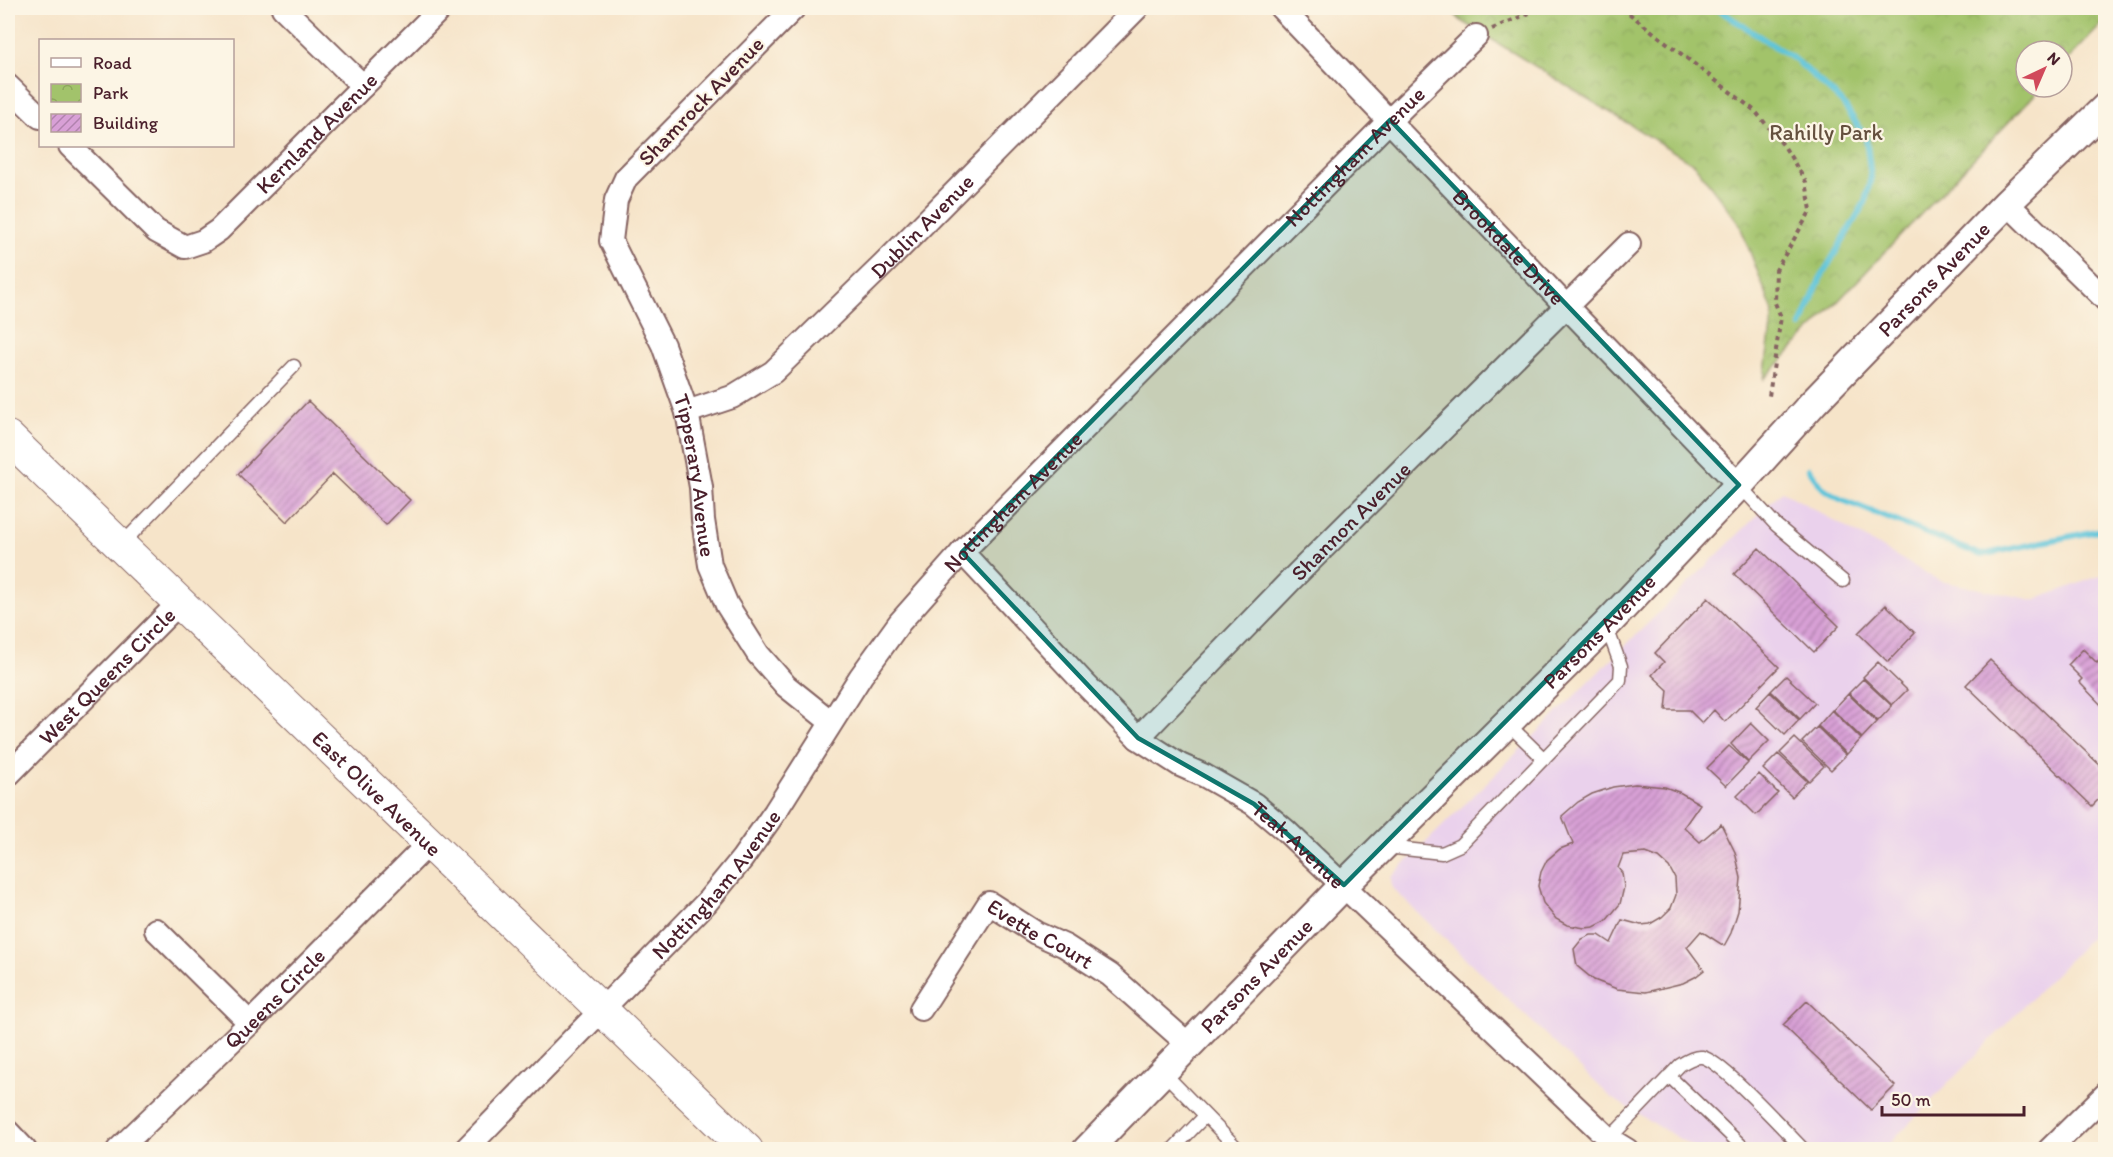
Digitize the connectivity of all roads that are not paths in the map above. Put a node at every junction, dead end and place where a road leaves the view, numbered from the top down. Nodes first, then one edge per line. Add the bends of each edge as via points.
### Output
1 (283, 8) edge
2 (441, 8) edge
3 (794, 8) edge
4 (1137, 8) edge
5 (1281, 8) edge
6 (1476, 36) road end
7 (8, 86) edge
8 (363, 86) junction
9 (2106, 107) edge
10 (39, 116) edge
11 (1390, 120) junction
12 (71, 147) edge
13 (616, 200) joint
14 (2007, 203) junction
15 (1629, 244) dead end
16 (2106, 300) edge
17 (1566, 306) junction
18 (294, 366) dead end
19 (687, 412) junction
20 (8, 437) edge
21 (1740, 485) junction
22 (120, 546) junction
23 (962, 552) junction
24 (1843, 581) dead end
25 (180, 602) junction
26 (1606, 625) junction
27 (831, 722) junction
28 (1507, 723) junction
29 (1138, 738) junction
30 (1544, 759) junction
31 (8, 775) edge
32 (428, 844) junction
33 (1382, 847) junction
34 (1344, 885) junction
35 (156, 930) dead end
36 (921, 1009) dead end
37 (601, 1010) junction
38 (250, 1023) junction
39 (1188, 1044) junction
40 (1162, 1071) junction
41 (1669, 1076) junction
42 (2106, 1094) edge
43 (1205, 1116) junction
44 (8, 1132) edge
45 (1618, 1144) edge
46 (25, 1149) edge
47 (118, 1149) edge
48 (465, 1149) edge
49 (747, 1149) edge
50 (1087, 1149) edge
51 (1172, 1149) edge
52 (1239, 1149) edge
53 (1746, 1149) edge
54 (1804, 1149) edge
55 (2049, 1149) edge

1 - 8 street
2 - 8 street, Kernland Avenue
3 - 13 street, Shamrock Avenue via 626,178
4 - 19 street, Dublin Avenue via 773,372 732,398
5 - 11 street, Brookdale Drive
6 - 11 street, Nottingham Avenue
7 - 10 street
8 - 12 street, Kernland Avenue via 219,230 185,247 156,231
9 - 14 street, Parsons Avenue
11 - 17 street, Brookdale Drive
11 - 23 street, Nottingham Avenue
13 - 19 street, Tipperary Avenue via 611,241 663,345
14 - 16 street
14 - 21 street, Parsons Avenue via 1813,403
15 - 17 street, Shannon Avenue
17 - 21 street, Brookdale Drive
17 - 29 street, Shannon Avenue
18 - 22 lane
19 - 27 street, Tipperary Avenue via 710,565 727,605 758,654 786,686
20 - 22 main road, East Olive Avenue
21 - 24 lane via 1776,525
21 - 26 street, Parsons Avenue
22 - 25 main road, East Olive Avenue
23 - 27 street, Nottingham Avenue via 900,622
23 - 29 street, Teak Avenue
25 - 31 street, West Queens Circle
25 - 32 main road, East Olive Avenue
26 - 28 street, Parsons Avenue
26 - 30 lane via 1621,666 1620,680
27 - 37 street, Nottingham Avenue via 735,868
28 - 30 lane
28 - 33 street, Parsons Avenue
29 - 34 street, Teak Avenue via 1254,804
30 - 33 lane via 1461,845 1442,853
32 - 37 main road, East Olive Avenue
32 - 38 street, Queens Circle
33 - 34 street, Parsons Avenue
34 - 39 street, Parsons Avenue
34 - 45 street, Teak Avenue
35 - 38 street
36 - 39 street, Evette Court via 989,903 1110,975
37 - 48 street, Nottingham Avenue
37 - 49 main road, East Olive Avenue
38 - 47 street, Queens Circle
39 - 40 street, Parsons Avenue
40 - 43 lane
40 - 50 street, Parsons Avenue
41 - 45 lane
41 - 53 lane
41 - 54 lane via 1680,1065 1702,1057 1721,1068
42 - 55 street
43 - 51 lane
43 - 52 lane
44 - 46 street

